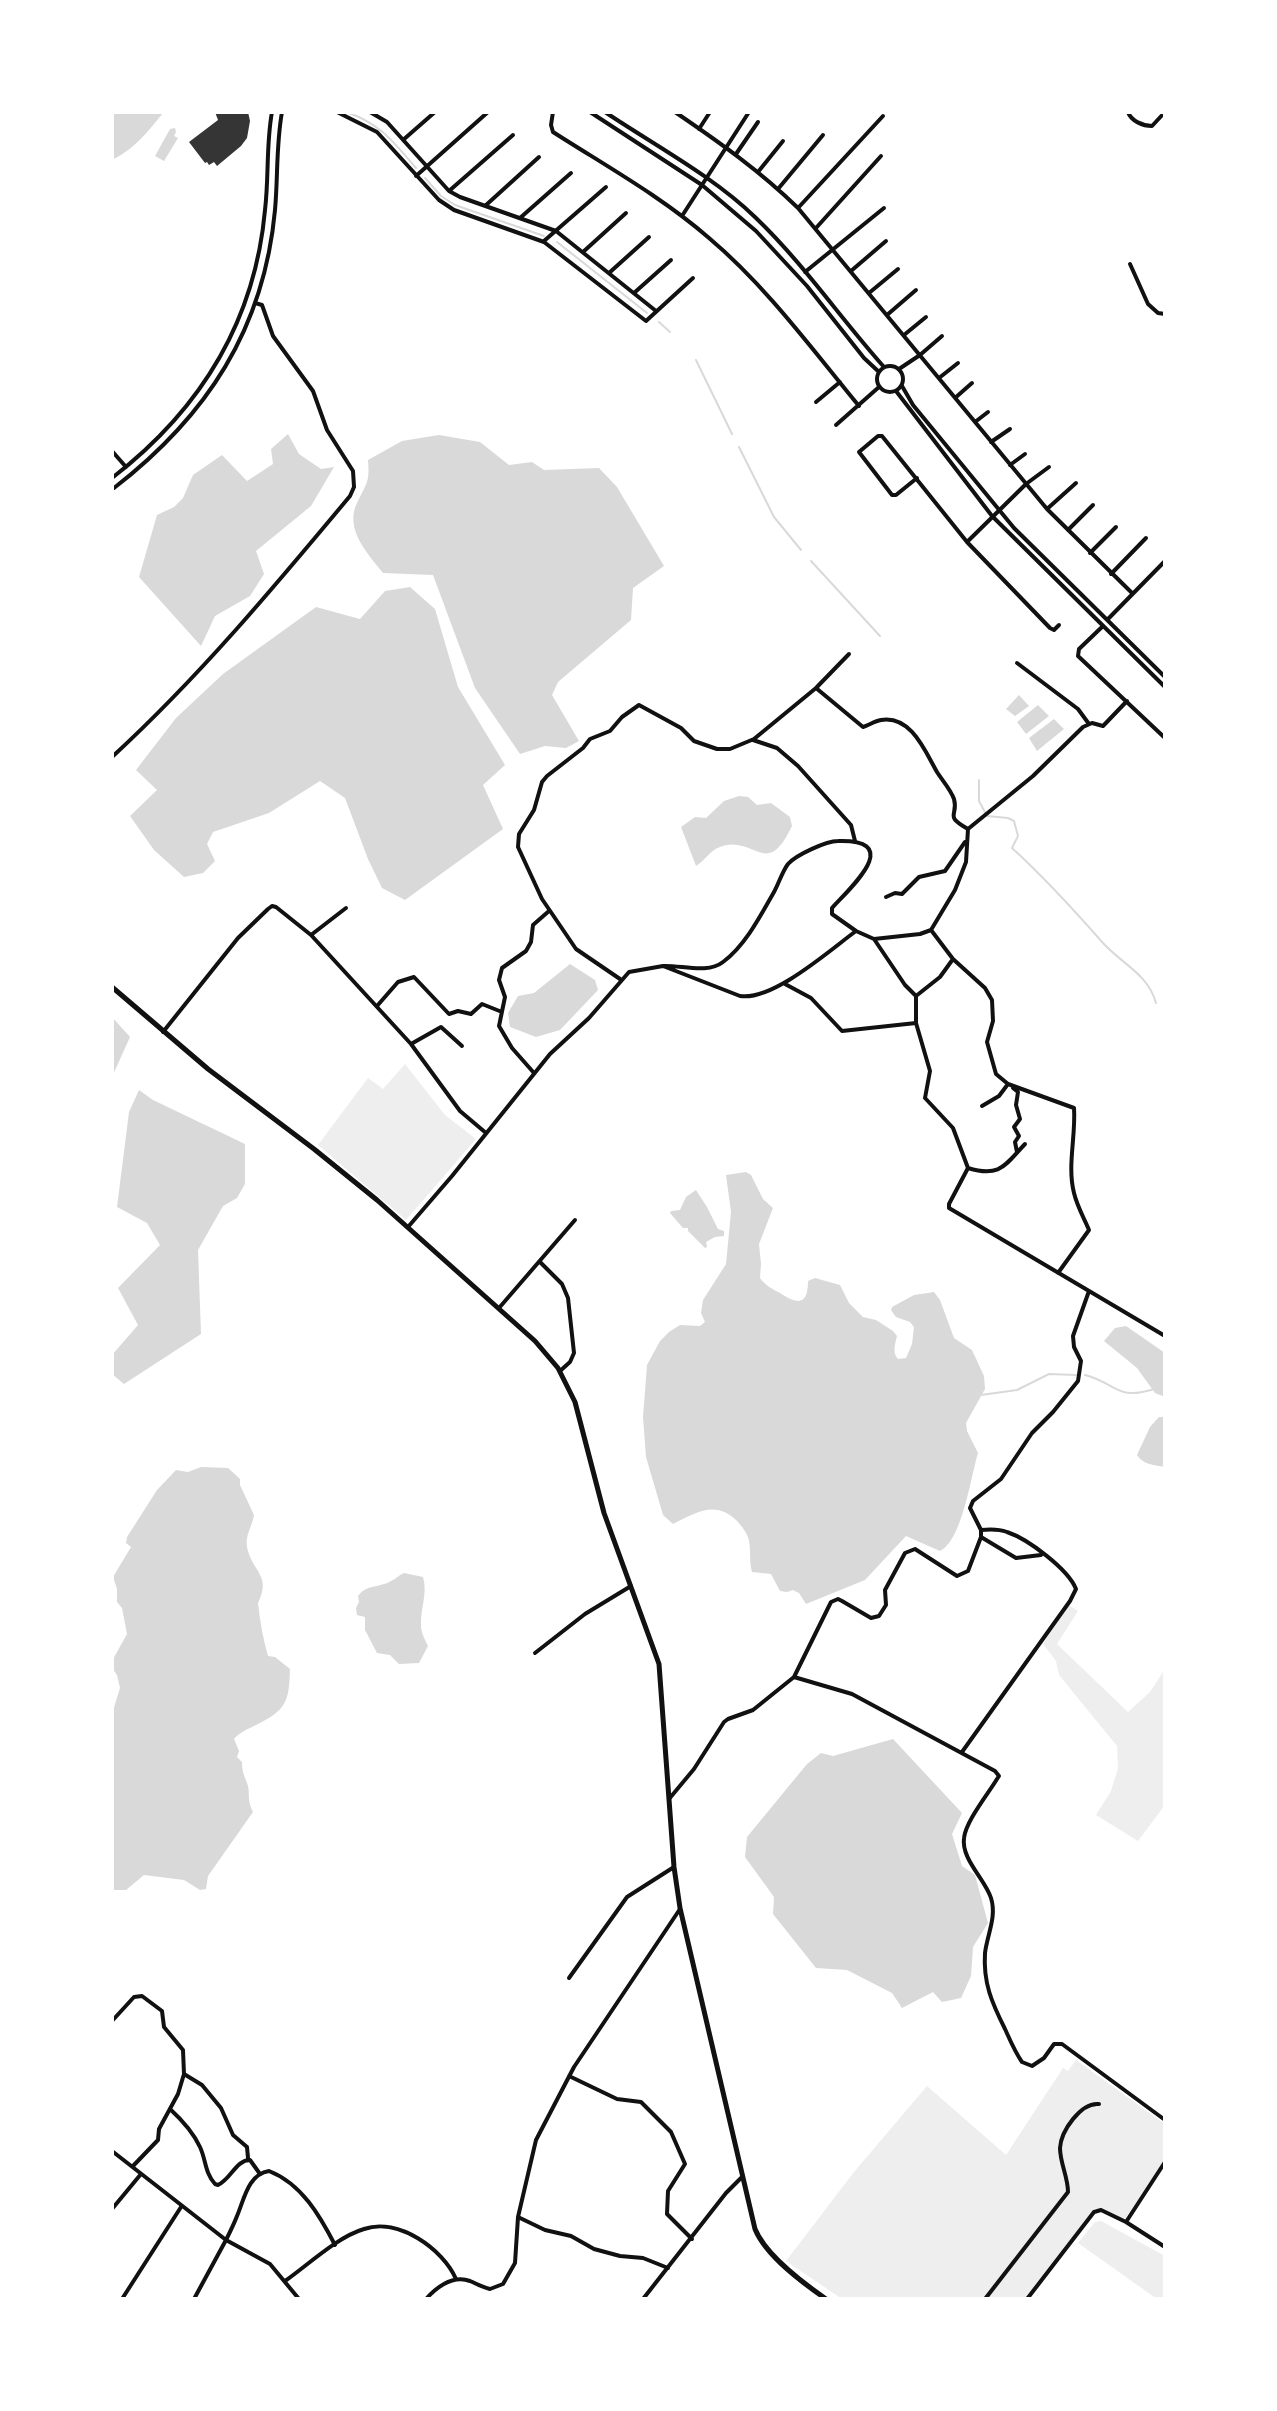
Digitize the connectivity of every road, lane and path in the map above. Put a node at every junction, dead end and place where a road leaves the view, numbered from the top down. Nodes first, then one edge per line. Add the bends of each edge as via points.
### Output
1 (272, 112) edge
2 (282, 112) edge
3 (370, 112) edge
4 (435, 112) edge
5 (488, 112) edge
6 (553, 112) edge
7 (590, 112) edge
8 (605, 112) edge
9 (710, 112) edge
10 (749, 112) edge
11 (1128, 112) edge
12 (1165, 112) edge
13 (337, 113) edge
14 (677, 113) edge
15 (381, 114) edge
16 (883, 116) dead end
17 (758, 122) dead end
18 (699, 129) junction
19 (513, 135) dead end
20 (823, 135) dead end
21 (403, 140) junction
22 (783, 141) dead end
23 (726, 146) junction
24 (736, 154) junction
25 (881, 156) dead end
26 (539, 157) dead end
27 (426, 166) junction
28 (758, 172) junction
29 (571, 173) dead end
30 (416, 176) junction
31 (706, 179) junction
32 (702, 185) junction
33 (606, 187) dead end
34 (778, 189) junction
35 (449, 191) junction
36 (485, 206) junction
37 (798, 208) junction
38 (884, 208) dead end
39 (626, 213) dead end
40 (682, 216) junction
41 (755, 216) junction
42 (520, 218) junction
43 (264, 220) junction
44 (273, 221) junction
45 (748, 224) junction
46 (816, 228) junction
47 (556, 231) junction
48 (649, 237) dead end
49 (886, 241) dead end
50 (544, 242) junction
51 (833, 248) junction
52 (583, 252) junction
53 (671, 260) dead end
54 (1130, 264) dead end
55 (898, 269) dead end
56 (851, 271) junction
57 (805, 272) junction
58 (609, 273) junction
59 (693, 278) dead end
60 (916, 290) dead end
61 (634, 293) junction
62 (869, 293) junction
63 (255, 303) junction
64 (656, 311) junction
65 (1165, 314) edge
66 (887, 315) junction
67 (926, 317) dead end
68 (904, 335) junction
69 (942, 336) dead end
70 (920, 355) junction
71 (958, 363) dead end
72 (884, 367) junction
73 (899, 369) junction
74 (879, 372) junction
75 (208, 378) junction
76 (939, 378) junction
77 (840, 382) junction
78 (216, 383) junction
79 (972, 383) dead end
80 (902, 386) junction
81 (879, 387) junction
82 (896, 391) junction
83 (955, 398) junction
84 (816, 402) dead end
85 (859, 406) junction
86 (988, 412) dead end
87 (975, 422) junction
88 (836, 425) dead end
89 (1010, 429) dead end
90 (991, 442) junction
91 (112, 451) edge
92 (1025, 454) dead end
93 (1010, 465) junction
94 (126, 467) junction
95 (1049, 467) dead end
96 (112, 478) edge
97 (917, 478) junction
98 (1076, 483) dead end
99 (1026, 484) junction
100 (114, 488) dead end
101 (1093, 505) dead end
102 (1047, 509) junction
103 (998, 511) junction
104 (992, 516) junction
105 (1116, 527) dead end
106 (1068, 530) junction
107 (1146, 538) dead end
108 (967, 542) junction
109 (1090, 553) junction
110 (1165, 561) edge
111 (1111, 574) junction
112 (1132, 593) junction
113 (1108, 620) junction
114 (1059, 625) dead end
115 (1103, 626) junction
116 (849, 654) dead end
117 (1017, 663) dead end
118 (1165, 677) edge
119 (1165, 687) edge
120 (816, 688) junction
121 (1127, 701) junction
122 (1089, 724) junction
123 (1165, 738) edge
124 (753, 740) junction
125 (112, 757) edge
126 (968, 829) junction
127 (966, 840) junction
128 (855, 841) junction
129 (886, 897) dead end
130 (346, 908) dead end
131 (550, 911) junction
132 (931, 930) junction
133 (856, 931) junction
134 (311, 935) junction
135 (874, 939) junction
136 (953, 959) junction
137 (663, 966) junction
138 (620, 979) junction
139 (784, 983) junction
140 (112, 987) edge
141 (916, 996) junction
142 (377, 1006) junction
143 (502, 1012) junction
144 (916, 1023) junction
145 (163, 1032) junction
146 (411, 1044) junction
147 (462, 1046) dead end
148 (534, 1073) junction
149 (1008, 1084) junction
150 (982, 1106) dead end
151 (486, 1133) junction
152 (1025, 1144) dead end
153 (1017, 1152) junction
154 (968, 1168) junction
155 (575, 1220) dead end
156 (408, 1227) junction
157 (540, 1262) junction
158 (1058, 1273) junction
159 (1089, 1291) junction
160 (499, 1308) junction
161 (1165, 1336) edge
162 (560, 1371) junction
163 (981, 1530) junction
164 (981, 1537) junction
165 (1043, 1555) junction
166 (631, 1586) junction
167 (535, 1653) dead end
168 (794, 1677) junction
169 (962, 1752) junction
170 (669, 1799) junction
171 (674, 1867) junction
172 (680, 1908) junction
173 (569, 1978) dead end
174 (112, 2021) edge
175 (184, 2074) junction
176 (569, 2076) junction
177 (1099, 2104) dead end
178 (170, 2109) junction
179 (1165, 2120) edge
180 (112, 2151) edge
181 (248, 2159) junction
182 (1165, 2162) edge
183 (133, 2166) junction
184 (141, 2174) junction
185 (260, 2174) junction
186 (742, 2177) junction
187 (181, 2206) junction
188 (112, 2209) edge
189 (518, 2217) junction
190 (1126, 2222) junction
191 (692, 2239) junction
192 (226, 2240) junction
193 (335, 2245) junction
194 (1165, 2247) edge
195 (668, 2268) junction
196 (456, 2279) junction
197 (285, 2281) junction
198 (122, 2299) edge
199 (194, 2299) edge
200 (299, 2299) edge
201 (426, 2299) edge
202 (643, 2299) edge
203 (826, 2299) edge
204 (985, 2299) edge
205 (1027, 2299) edge

1 - 43 street
2 - 44 street
3 - 15 street
4 - 21 street
5 - 27 street
6 - 40 street via 553,132
7 - 32 street
8 - 31 street
9 - 18 street
10 - 23 street
11 - 12 street via 1131,119 1152,126
13 - 30 street via 377,132
14 - 18 street
15 - 21 street
16 - 37 street
17 - 24 street
18 - 23 street
19 - 35 street
20 - 34 street
21 - 27 street
22 - 28 street
23 - 24 street
23 - 31 street
24 - 28 street
25 - 46 street
26 - 36 street
27 - 30 street
27 - 35 street
28 - 34 street
29 - 42 street
30 - 50 street via 454,210
31 - 32 street
31 - 41 street
32 - 40 street
32 - 45 street
33 - 47 street
34 - 37 street
35 - 36 street
36 - 42 street
37 - 46 street
38 - 51 street
39 - 52 street
40 - 77 street via 745,272
41 - 45 street
41 - 57 street
42 - 47 street
43 - 44 street
43 - 75 street via 246,299
44 - 63 street
45 - 74 street
46 - 51 street
47 - 50 street
47 - 52 street
48 - 58 street
49 - 56 street
50 - 64 street via 646,321
51 - 56 street
51 - 57 street
52 - 58 street
53 - 61 street
54 - 65 street via 1148,304
55 - 62 street
56 - 62 street
57 - 72 street
58 - 61 street
59 - 64 street
60 - 66 street
61 - 64 street
62 - 66 street
63 - 78 street
63 - 125 street via 262,305 276,342 316,396 327,430 353,471 354,487 205,664
66 - 68 street
67 - 68 street
68 - 70 street
69 - 70 street
70 - 73 street
70 - 76 street
71 - 76 street
72 - 73 street
72 - 74 street
73 - 80 street
74 - 81 street
75 - 78 street
75 - 94 street via 164,433
76 - 83 street
77 - 84 street
77 - 85 street
78 - 100 street via 171,439
79 - 83 street
80 - 82 street
80 - 103 street
81 - 82 street
81 - 85 street
82 - 104 street
83 - 87 street
85 - 88 street
86 - 87 street
87 - 90 street
89 - 90 street
90 - 93 street
91 - 94 street
92 - 93 street
93 - 99 street
94 - 96 street
95 - 99 street
97 - 97 street via 892,495 859,452 880,435
97 - 108 street
98 - 102 street
99 - 102 street
99 - 103 street
101 - 106 street
102 - 106 street
103 - 104 street
103 - 113 street
104 - 108 street
104 - 115 street
105 - 109 street
106 - 109 street
107 - 111 street
108 - 114 street via 1050,628
109 - 111 street
110 - 112 street
111 - 112 street
112 - 113 street
113 - 115 street
113 - 118 street
115 - 119 street
115 - 121 street via 1077,653
116 - 120 street
117 - 122 street via 1078,709
120 - 124 street
120 - 126 street via 863,727 892,720 917,736 954,799 955,820
121 - 122 street via 1103,726
121 - 123 street
122 - 126 street
124 - 128 street via 777,748 798,766 851,825
124 - 131 street via 723,750 707,746 639,705 605,735 590,739 542,782 517,840
126 - 127 street
127 - 129 street via 945,871 923,876 902,894
127 - 132 street via 966,862
128 - 133 street via 867,849 868,868 831,911
128 - 137 street via 826,842 789,863 753,925 720,964
130 - 134 street
131 - 138 street via 579,952
131 - 143 street via 533,925 526,951 502,968
132 - 135 street
132 - 136 street
133 - 135 street
133 - 139 street
134 - 142 street
134 - 145 street via 272,906 238,938
135 - 141 street
136 - 141 street
136 - 149 street via 992,1000 987,1042 996,1074
137 - 138 street via 629,972
137 - 139 street via 745,997
138 - 148 street
139 - 144 street via 811,998 842,1031
140 - 145 street
141 - 144 street
142 - 143 street via 398,982 414,977 449,1014 471,1014 482,1004
142 - 146 street
143 - 148 street via 499,1026
144 - 154 street via 930,1071 925,1098 953,1128
145 - 156 street
146 - 147 street via 441,1027
146 - 151 street via 460,1111
148 - 151 street
149 - 150 street
149 - 153 street via 1018,1092
149 - 158 street via 1074,1108 1072,1185 1089,1230
151 - 156 street
152 - 153 street
153 - 154 street via 994,1171
154 - 158 street via 949,1208
155 - 157 street
156 - 160 street
157 - 160 street
157 - 162 street via 568,1298 574,1353
158 - 159 street
159 - 161 street
159 - 163 street via 1073,1336 1081,1361 1078,1381 1032,1433 1001,1479 973,1501 970,1508
160 - 162 street
162 - 166 street via 575,1402 604,1513
163 - 164 street
163 - 165 street via 1010,1533
164 - 165 street via 1016,1558
164 - 168 street via 968,1571 957,1576 915,1549 905,1553 885,1590 886,1605 879,1616 871,1618 842,1601 831,1602
165 - 169 street via 1073,1583 1074,1595
166 - 167 street
166 - 170 street via 661,1673
168 - 169 street via 852,1694
168 - 170 street via 753,1710 724,1722
169 - 179 street via 999,1776 963,1845 992,1902 986,1987 1019,2058 1032,2066 1054,2044 1062,2044
170 - 171 street
171 - 172 street
171 - 173 street via 627,1897
172 - 176 street
172 - 186 street
174 - 175 street via 138,1996 162,2011 164,2027 183,2050
175 - 178 street
175 - 181 street via 200,2082 218,2104 233,2134 247,2147
176 - 189 street via 533,2148
176 - 191 street via 617,2099 641,2102 671,2132 685,2164 668,2191 667,2214
177 - 204 street via 1081,2110 1061,2144 1068,2192
178 - 181 street via 198,2143 215,2184
178 - 183 street via 158,2140
180 - 183 street
181 - 185 street
182 - 190 street
183 - 184 street
184 - 187 street
184 - 188 street
185 - 192 street via 242,2199
185 - 193 street via 273,2172 307,2199
186 - 191 street
186 - 203 street via 758,2236
187 - 192 street
187 - 198 street
189 - 195 street via 594,2249
189 - 196 street via 515,2263 503,2284 490,2289
190 - 194 street
190 - 205 street via 1094,2212
191 - 195 street
192 - 197 street via 264,2259
192 - 199 street
193 - 196 street via 372,2227 407,2233 443,2258
193 - 197 street
195 - 202 street
196 - 201 street
197 - 200 street

